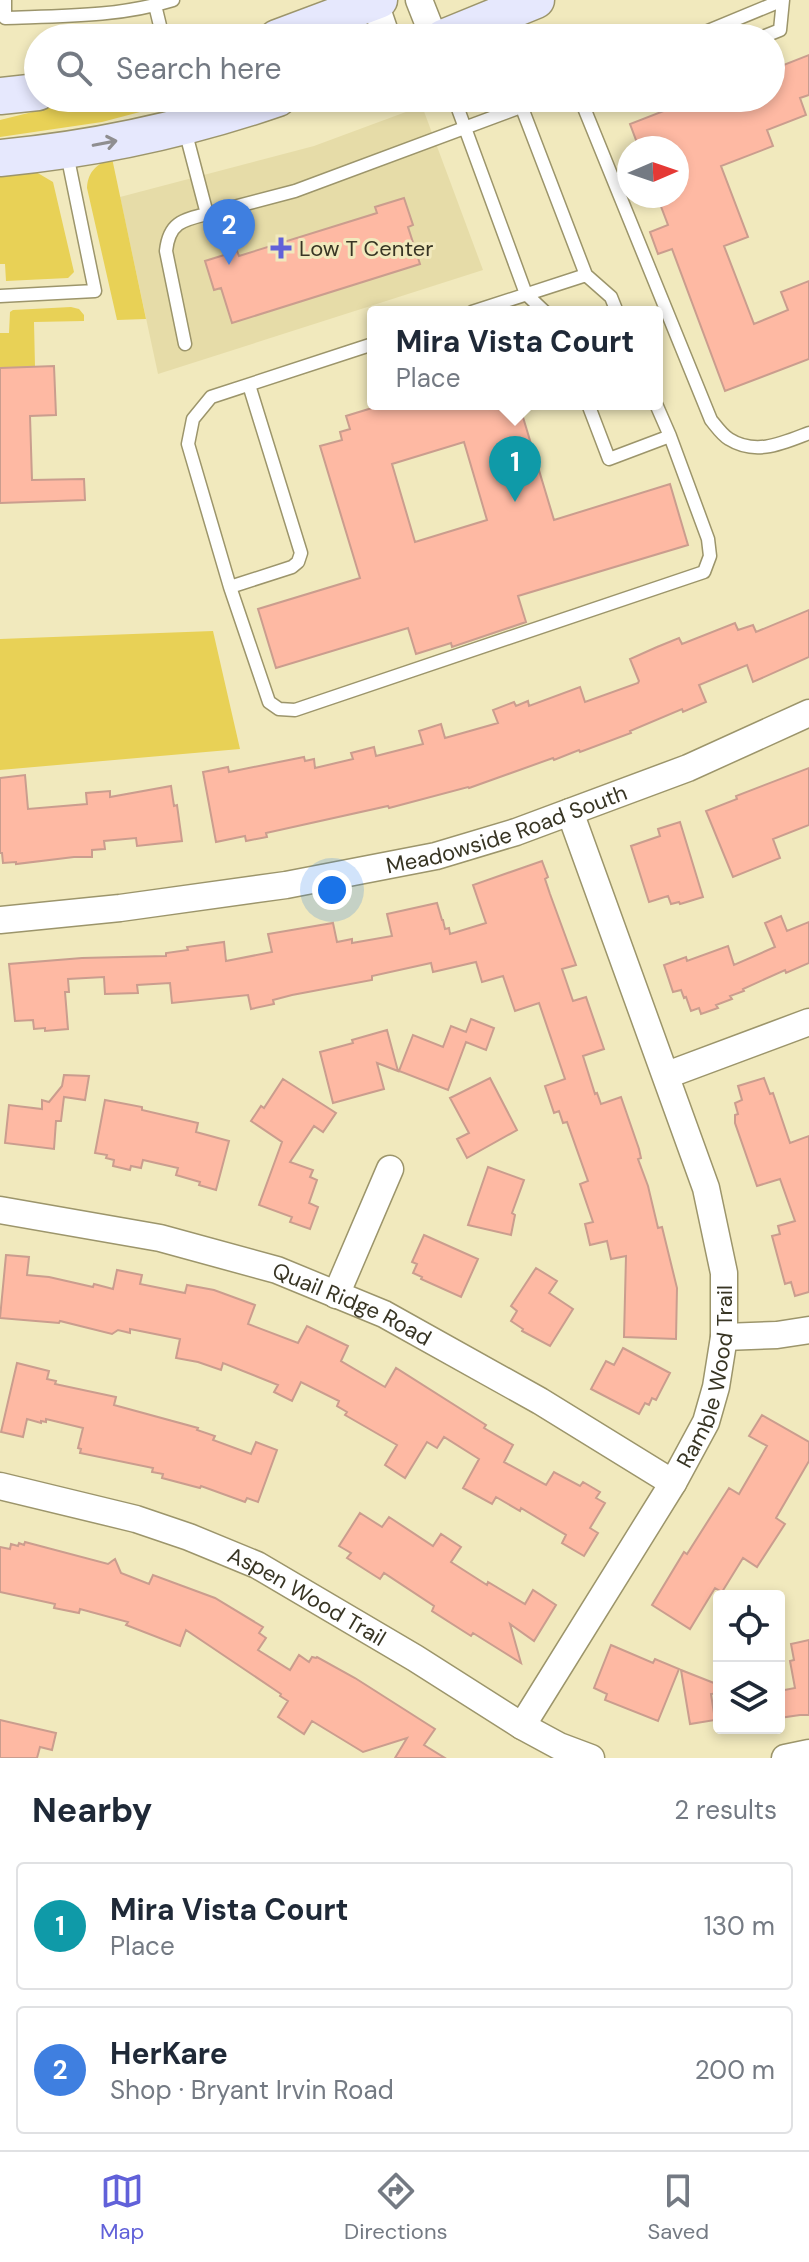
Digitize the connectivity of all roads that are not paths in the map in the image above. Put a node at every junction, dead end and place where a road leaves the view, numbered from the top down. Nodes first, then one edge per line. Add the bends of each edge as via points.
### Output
1 (5, 0) edge
2 (173, 0) edge
3 (419, 0) edge
4 (536, 0) edge
5 (783, 0) edge
6 (376, 1) edge
7 (155, 5) junction
8 (160, 24) edge
9 (314, 24) edge
10 (383, 24) edge
11 (428, 24) edge
12 (477, 24) edge
13 (735, 24) edge
14 (781, 24) edge
15 (24, 93) edge
16 (0, 96) edge
17 (233, 112) edge
18 (459, 112) edge
19 (511, 112) edge
20 (524, 112) edge
21 (586, 112) edge
22 (184, 127) junction
23 (465, 129) junction
24 (67, 151) junction
25 (0, 158) edge
26 (207, 214) junction
27 (586, 275) junction
28 (526, 294) junction
29 (0, 296) edge
30 (490, 306) edge
31 (539, 306) edge
32 (615, 306) edge
33 (185, 344) dead end
34 (367, 346) edge
35 (249, 385) junction
36 (590, 410) edge
37 (659, 410) edge
38 (809, 433) edge
39 (670, 436) junction
40 (230, 587) junction
41 (809, 713) edge
42 (570, 812) junction
43 (0, 920) edge
44 (809, 1022) edge
45 (667, 1075) junction
46 (390, 1169) dead end
47 (0, 1210) edge
48 (336, 1295) junction
49 (809, 1330) edge
50 (724, 1337) junction
51 (673, 1483) junction
52 (0, 1486) edge
53 (522, 1726) junction
54 (809, 1753) edge
55 (591, 1758) edge
56 (785, 1758) edge

1 - 7 lane via 5,18 84,16
2 - 7 lane
3 - 11 street
4 - 12 main road
5 - 13 lane
5 - 14 lane
6 - 9 main road
6 - 10 street
7 - 8 lane
15 - 16 main road
17 - 22 main road
18 - 23 lane
19 - 23 lane
20 - 27 lane
21 - 38 lane via 711,420 727,438 746,446 773,447
24 -> 22 main road
22 - 26 lane
23 - 26 lane via 295,191
23 - 28 lane
24 - 25 main road
24 - 29 lane via 95,291
26 - 33 lane via 179,223 166,244
27 - 28 lane
27 - 32 lane
28 - 30 lane
28 - 31 lane
34 - 35 lane
35 - 40 lane via 211,397 193,419 188,444
35 - 40 lane via 301,553 292,567
36 - 39 lane via 609,459
37 - 39 lane
39 - 40 lane via 708,539 710,556 704,572 295,710 269,702
41 - 42 street, Meadowside Road South via 688,768
42 - 43 street, Meadowside Road South via 436,856 286,885
42 - 45 street, Ramble Wood Trail
44 - 45 street
45 - 50 street, Ramble Wood Trail via 706,1188 724,1273
46 - 48 street
47 - 48 street, Quail Ridge Road via 160,1238 277,1270
48 - 51 street, Quail Ridge Road via 384,1314 540,1401
49 - 50 street
50 - 51 street, Ramble Wood Trail via 706,1422
51 - 53 street, Ramble Wood Trail
52 - 53 street, Aspen Wood Trail via 136,1519 257,1565
53 - 55 street, Aspen Wood Trail
54 - 56 street

